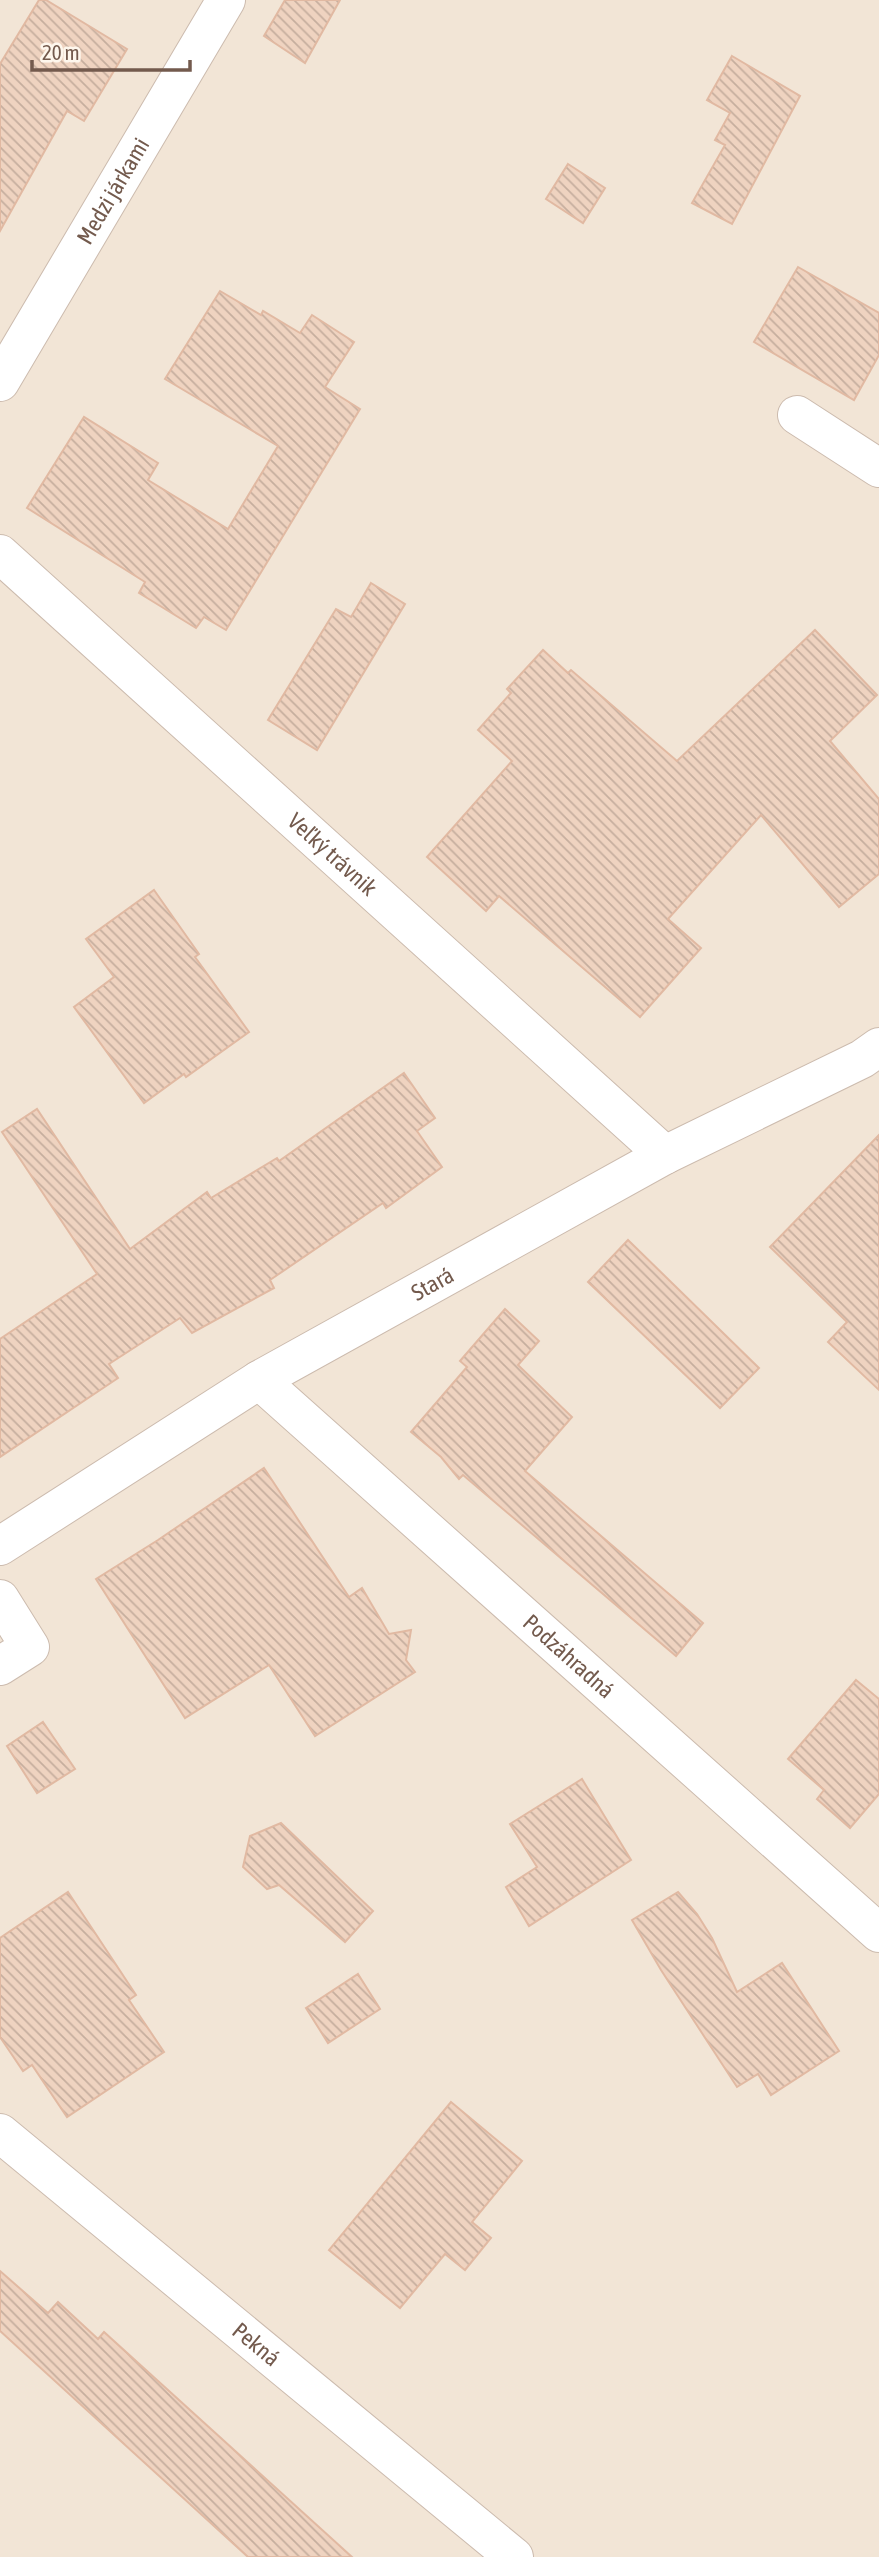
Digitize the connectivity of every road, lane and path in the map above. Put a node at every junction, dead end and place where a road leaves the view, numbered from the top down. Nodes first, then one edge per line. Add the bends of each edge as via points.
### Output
1 (226, 0) edge
2 (0, 382) edge
3 (797, 415) dead end
4 (879, 468) edge
5 (0, 554) edge
6 (879, 1047) edge
7 (665, 1155) junction
8 (259, 1380) junction
9 (0, 1546) edge
10 (0, 1599) edge
11 (0, 1666) edge
12 (879, 1934) edge
13 (0, 2133) edge
14 (514, 2557) edge

1 - 2 street, Medzi járkami
3 - 4 street
5 - 7 street, Veľký trávnik
6 - 7 street, Stará
7 - 8 street, Stará
8 - 9 street, Stará
8 - 12 street, Podzáhradná
10 - 11 street via 30,1647
13 - 14 street, Pekná

